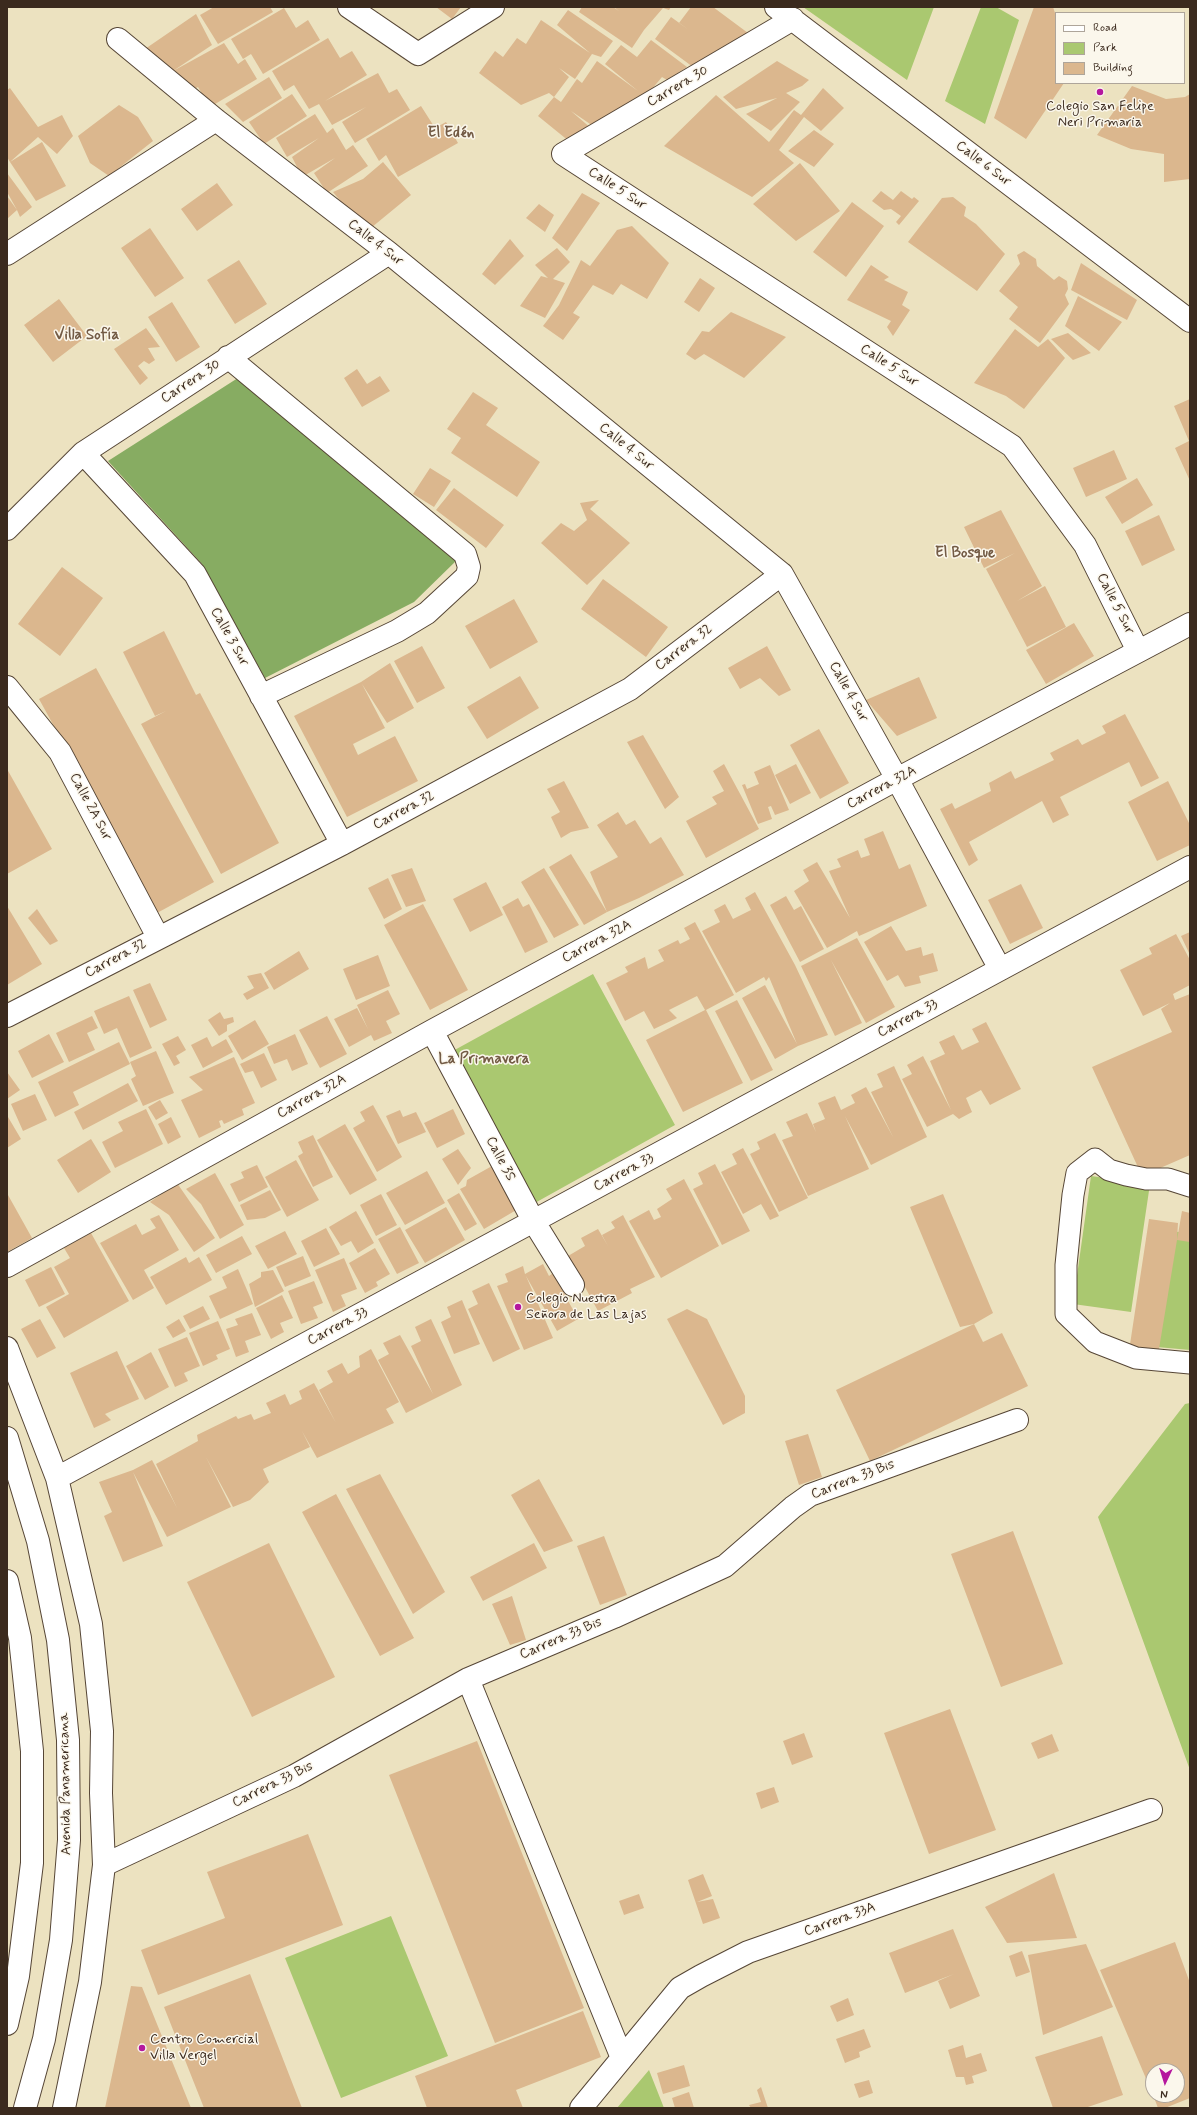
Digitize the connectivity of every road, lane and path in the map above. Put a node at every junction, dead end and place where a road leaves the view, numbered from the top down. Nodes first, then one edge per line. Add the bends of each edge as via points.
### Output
1 (349, 7) edge
2 (493, 7) edge
3 (784, 13) edge
4 (118, 39) dead end
5 (216, 120) junction
6 (563, 154) joint
7 (389, 253) junction
8 (7, 254) edge
9 (1190, 321) edge
10 (228, 357) junction
11 (83, 453) junction
12 (7, 528) edge
13 (782, 574) junction
14 (1190, 624) edge
15 (1138, 651) junction
16 (7, 687) edge
17 (261, 696) junction
18 (897, 779) junction
19 (342, 844) junction
20 (1190, 867) edge
21 (158, 937) junction
22 (1000, 970) junction
23 (7, 1016) edge
24 (432, 1031) junction
25 (1190, 1186) edge
26 (534, 1222) junction
27 (7, 1266) edge
28 (573, 1285) dead end
29 (7, 1348) edge
30 (1190, 1362) edge
31 (1017, 1420) dead end
32 (7, 1438) edge
33 (57, 1478) junction
34 (7, 1581) edge
35 (468, 1679) junction
36 (1151, 1810) dead end
37 (104, 1865) junction
38 (7, 2024) edge
39 (622, 2058) junction
40 (25, 2108) edge
41 (64, 2108) edge
42 (581, 2108) edge

1 - 2 street via 418,54
3 - 6 street, Carrera 30
3 - 9 street, Calle 6 Sur
4 - 5 street, Calle 4 Sur
5 - 7 street, Calle 4 Sur
5 - 8 street
6 - 15 street, Calle 5 Sur via 1012,446 1085,545
7 - 10 street, Carrera 30
7 - 13 street, Calle 4 Sur
10 - 11 street, Carrera 30
10 - 17 street via 465,554 469,567 467,576 427,613 397,631
11 - 12 street, Carrera 30
11 - 17 street, Calle 3 Sur via 195,574
13 - 18 street, Calle 4 Sur
13 - 19 street, Carrera 32 via 630,689
14 - 15 street, Carrera 32A
15 - 18 street, Carrera 32A
16 - 21 street, Calle 2A Sur via 60,752
17 - 19 street, Calle 3 Sur
18 - 22 street, Calle 4 Sur
18 - 24 street, Carrera 32A
19 - 21 street, Carrera 32
20 - 22 street, Carrera 33
21 - 23 street, Carrera 32
22 - 26 street, Carrera 33
24 - 26 street, Calle 3S
24 - 27 street, Carrera 32A
25 - 30 street via 1168,1179 1146,1179 1126,1175 1110,1170 1095,1159 1077,1173 1066,1265 1066,1314 1095,1342 1136,1358
26 - 28 street, Calle 3S
26 - 33 street, Carrera 33
29 - 33 street
31 - 35 street, Carrera 33 Bis via 810,1495 792,1507 725,1566 614,1617
32 - 40 street, Avenida Panamericana via 38,1541 58,1640 68,1740 69,1840 62,1940 44,2039
33 - 37 street via 91,1624 102,1731
34 - 38 street via 20,1638 32,1751 32,1863 18,1976
35 - 37 street, Carrera 33 Bis via 294,1776
35 - 39 street
36 - 39 street, Carrera 33A via 748,1952 680,1988
37 - 41 street via 90,1982
39 - 42 street, Carrera 33A

